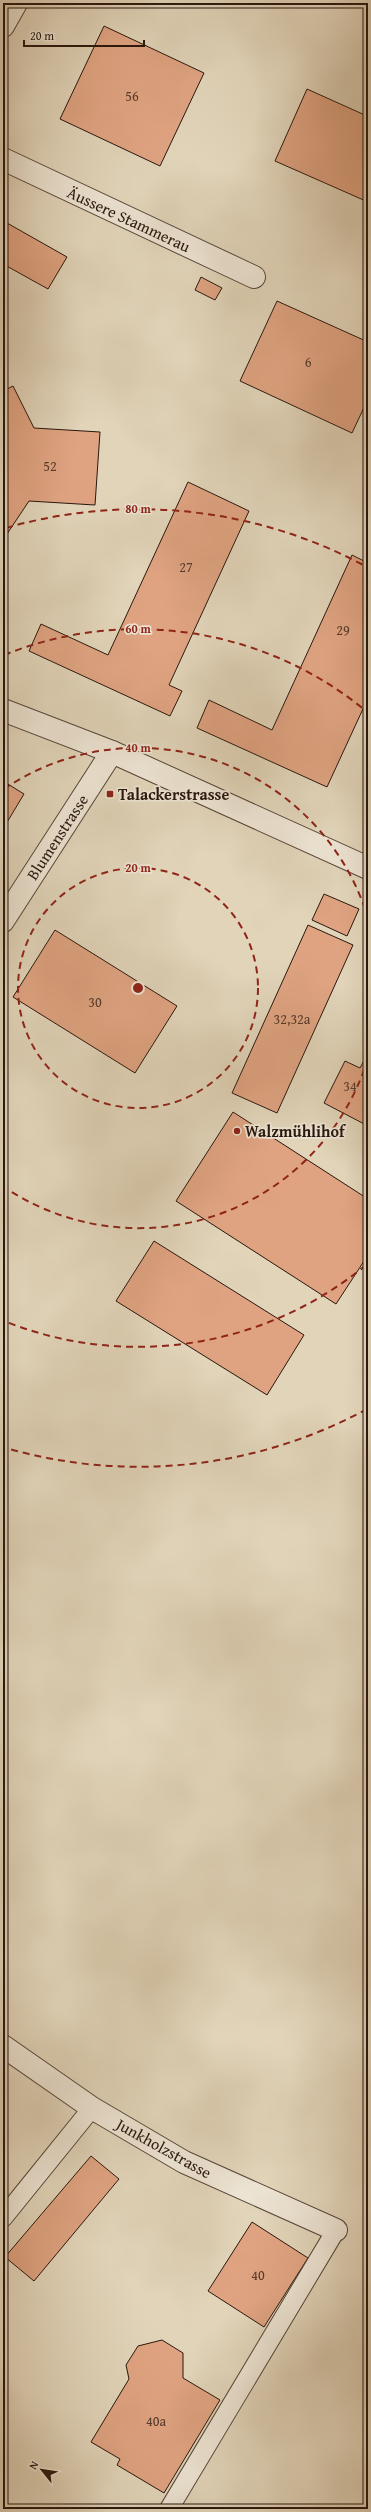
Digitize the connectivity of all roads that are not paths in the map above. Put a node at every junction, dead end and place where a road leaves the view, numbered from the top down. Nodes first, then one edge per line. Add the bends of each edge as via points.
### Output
1 (16, 3) edge
2 (3, 26) edge
3 (3, 159) edge
4 (254, 277) dead end
5 (3, 710) edge
6 (112, 752) junction
7 (368, 868) edge
8 (3, 921) edge
9 (3, 2046) edge
10 (92, 2108) junction
11 (3, 2218) edge
12 (336, 2230) joint
13 (169, 2509) edge

1 - 2 street
3 - 4 street, Äussere Stammerau
5 - 6 street
6 - 7 street
6 - 8 street, Blumenstrasse
9 - 10 street, Junkholzstrasse
10 - 11 lane
10 - 12 street, Junkholzstrasse via 184,2162
12 - 13 lane

